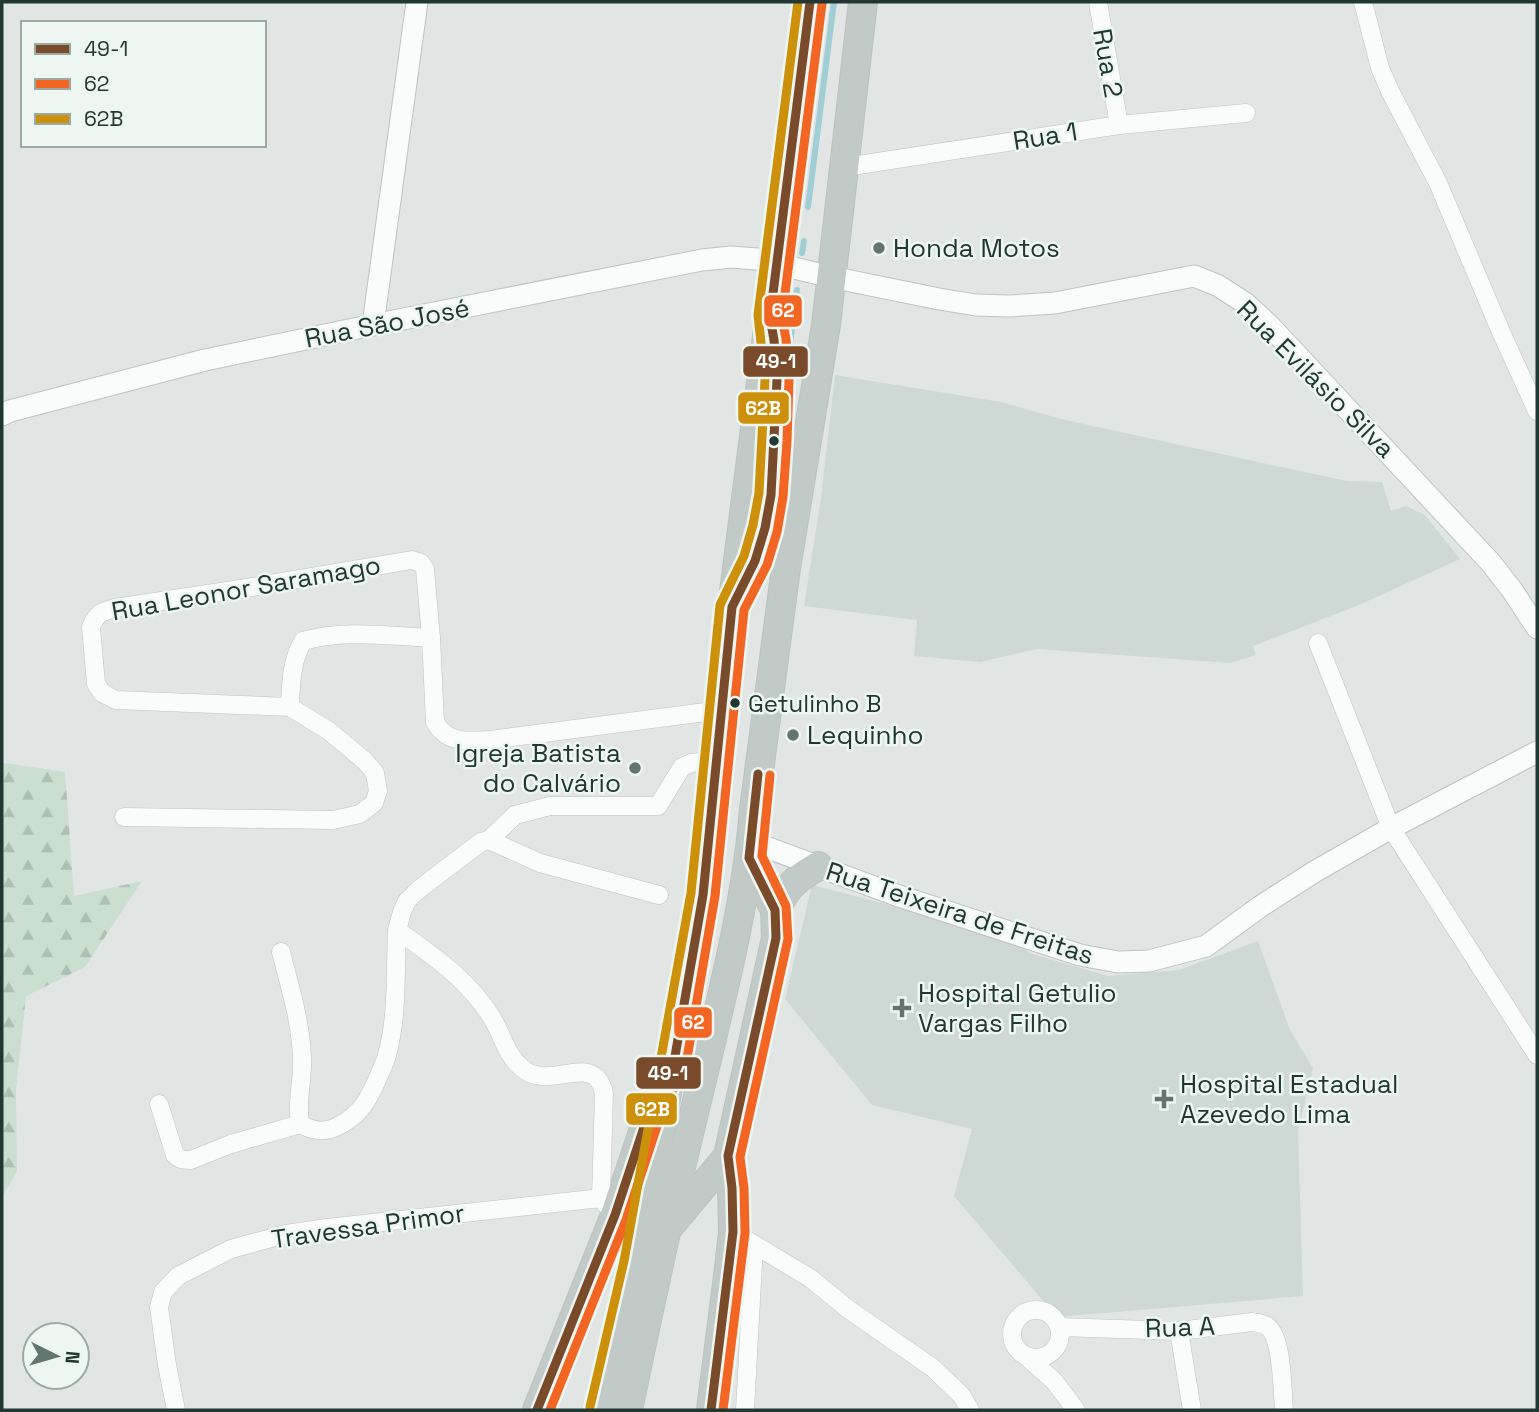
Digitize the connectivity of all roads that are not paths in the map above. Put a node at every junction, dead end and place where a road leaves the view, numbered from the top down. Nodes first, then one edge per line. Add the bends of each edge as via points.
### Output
1 (418, 2) edge
2 (810, 2) edge
3 (863, 2) edge
4 (1098, 2) edge
5 (1363, 2) edge
6 (1247, 113) dead end
7 (1119, 125) junction
8 (845, 167) junction
9 (776, 264) junction
10 (831, 277) junction
11 (373, 325) junction
12 (1537, 411) edge
13 (2, 415) edge
14 (1537, 628) edge
15 (431, 638) junction
16 (1318, 643) dead end
17 (290, 706) junction
18 (721, 710) junction
19 (1537, 752) edge
20 (710, 756) junction
21 (124, 817) dead end
22 (1391, 828) junction
23 (489, 840) junction
24 (750, 850) junction
25 (818, 866) junction
26 (659, 895) dead end
27 (775, 910) junction
28 (397, 930) junction
29 (281, 952) dead end
30 (1537, 1055) edge
31 (674, 1062) junction
32 (159, 1104) dead end
33 (300, 1124) junction
34 (728, 1156) junction
35 (608, 1207) junction
36 (665, 1232) junction
37 (744, 1238) junction
38 (1059, 1327) junction
39 (1179, 1331) junction
40 (1027, 1357) junction
41 (176, 1410) edge
42 (537, 1410) edge
43 (602, 1410) edge
44 (628, 1410) edge
45 (711, 1410) edge
46 (745, 1410) edge
47 (970, 1410) edge
48 (1076, 1410) edge
49 (1192, 1410) edge
50 (1284, 1410) edge

1 - 11 street
2 - 9 highway
3 - 8 highway
4 - 7 street, Rua 2
5 - 12 street via 1380,68 1438,183
6 - 7 street, Rua 1
7 - 8 street, Rua 1
8 - 10 highway
9 - 10 street, Rua Evilásio Silva
9 - 11 street, Rua São José via 731,257 702,260
9 - 18 highway
10 - 14 street, Rua Evilásio Silva via 939,299 1009,306 1055,303 1194,276 1217,285 1269,325 1422,488 1491,563
10 - 24 highway via 784,582
11 - 13 street, Rua São José via 205,360
15 - 17 street via 348,634 303,641 292,668
15 - 17 street, Rua Leonor Saramago via 425,569 412,560 115,608 94,619 96,684 116,700
15 - 18 street, Rua Leonor Saramago via 435,722 440,732 453,739 491,740
16 - 22 street
17 - 21 street via 329,731 375,773 378,791 360,814 333,820
18 - 20 highway
19 - 22 street, Rua Teixeira de Freitas
20 - 23 street via 682,767 657,806 550,806 515,815
20 - 31 highway via 703,895
22 - 25 street, Rua Teixeira de Freitas via 1314,872 1206,946 1149,961 1118,962 1080,955
22 - 30 street
23 - 26 street via 540,863
23 - 28 street via 418,890 407,901
24 - 25 street, Rua Teixeira de Freitas
24 - 27 highway
24 - 36 highway via 723,998
25 - 27 highway via 786,890
27 - 34 highway via 776,938
28 - 33 street via 387,1056 368,1100 353,1118 330,1131
28 - 35 street via 464,982 523,1070 537,1076 596,1075 604,1093
29 - 33 street via 299,1021
31 - 35 highway
31 - 43 highway via 636,1263
32 - 33 street via 175,1155 184,1160
34 - 36 highway
34 - 37 highway
35 - 41 street, Travessa Primor via 327,1228 231,1249 178,1276 163,1292 159,1307
35 - 42 highway
36 - 44 highway
37 - 45 highway
37 - 46 street
37 - 47 street via 810,1278 933,1368
38 - 39 street, Rua A
38 - 40 street via 1059,1341 1052,1352 1040,1359
38 - 40 street, Rua A via 1043,1311 1022,1314 1011,1336 1016,1349
39 - 49 street
39 - 50 street, Rua A via 1252,1322 1271,1329 1278,1344
40 - 48 street via 1054,1381

